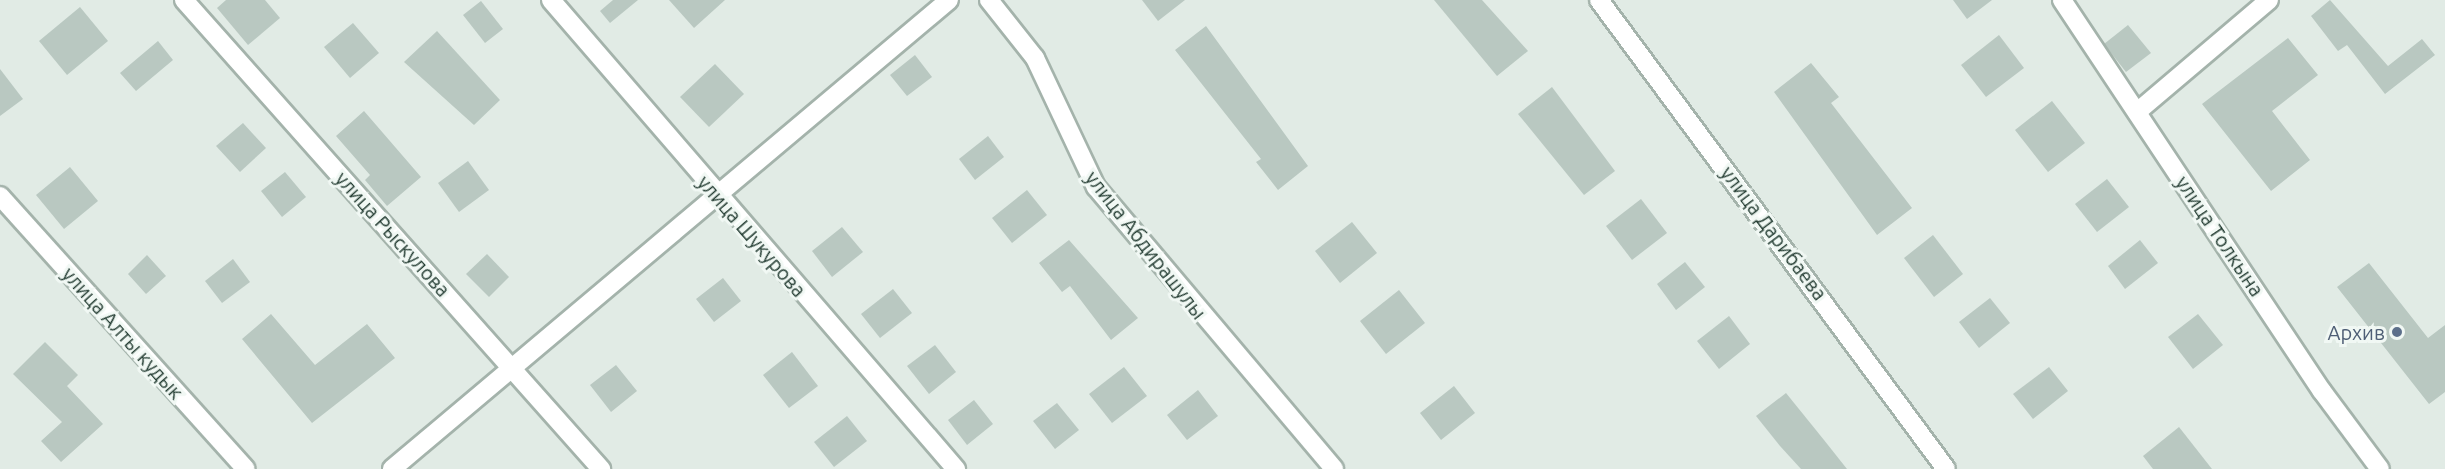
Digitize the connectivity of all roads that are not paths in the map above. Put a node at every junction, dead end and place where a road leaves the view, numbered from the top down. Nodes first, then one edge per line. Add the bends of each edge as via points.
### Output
1 (184, 0) edge
2 (551, 0) edge
3 (949, 0) edge
4 (989, 0) edge
5 (1599, 0) edge
6 (2062, 0) edge
7 (2269, 0) edge
8 (2137, 112) junction
9 (716, 195) junction
10 (0, 196) edge
11 (512, 368) junction
12 (246, 469) edge
13 (392, 469) edge
14 (601, 469) edge
15 (956, 469) edge
16 (1334, 469) edge
17 (1946, 469) edge
18 (2380, 469) edge

1 - 11 street, улица Рыскулова
2 - 9 street, улица Шукурова
3 - 9 street
4 - 16 street, улица Абдирашулы via 1035,58 1096,187
5 - 17 street, улица Дарибаева
6 - 8 street, улица Толкына
7 - 8 street
8 - 18 street, улица Толкына via 2322,391
9 - 11 street
9 - 15 street, улица Шукурова
10 - 12 street, улица Алты кудык
11 - 13 street
11 - 14 street, улица Рыскулова

